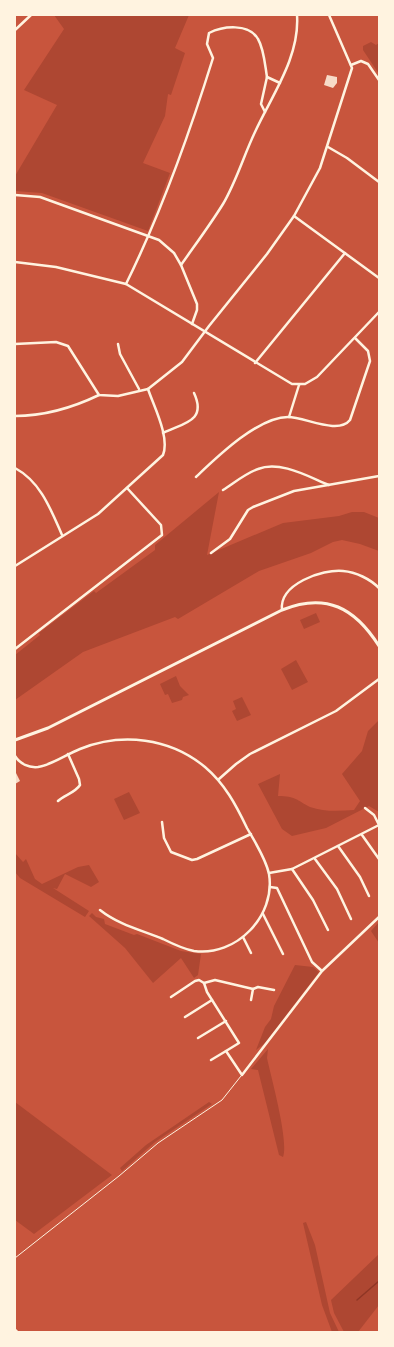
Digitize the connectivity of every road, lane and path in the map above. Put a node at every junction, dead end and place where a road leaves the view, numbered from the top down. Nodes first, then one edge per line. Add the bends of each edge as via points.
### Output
1 (31, 15) edge
2 (297, 15) edge
3 (329, 15) edge
4 (15, 30) edge
5 (351, 65) junction
6 (267, 76) junction
7 (379, 80) edge
8 (280, 83) junction
9 (265, 112) junction
10 (328, 147) junction
11 (379, 182) edge
12 (15, 195) edge
13 (294, 216) junction
14 (149, 236) junction
15 (346, 253) junction
16 (15, 262) edge
17 (181, 265) junction
18 (379, 278) edge
19 (126, 284) junction
20 (379, 312) edge
21 (192, 324) junction
22 (204, 332) junction
23 (355, 338) junction
24 (15, 344) edge
25 (118, 344) dead end
26 (255, 363) junction
27 (299, 385) junction
28 (139, 389) junction
29 (148, 389) junction
30 (194, 393) dead end
31 (99, 395) junction
32 (15, 416) edge
33 (289, 417) junction
34 (164, 433) junction
35 (15, 468) edge
36 (196, 476) dead end
37 (379, 476) edge
38 (330, 485) junction
39 (126, 488) junction
40 (223, 490) dead end
41 (62, 535) junction
42 (211, 553) dead end
43 (15, 566) edge
44 (379, 588) edge
45 (282, 610) junction
46 (379, 646) edge
47 (15, 649) edge
48 (379, 679) edge
49 (15, 740) edge
50 (68, 754) junction
51 (15, 756) edge
52 (219, 780) junction
53 (58, 801) dead end
54 (365, 808) dead end
55 (162, 822) dead end
56 (379, 825) edge
57 (251, 834) junction
58 (362, 835) junction
59 (338, 846) junction
60 (315, 859) junction
61 (379, 859) edge
62 (292, 869) junction
63 (269, 873) junction
64 (270, 887) junction
65 (369, 896) dead end
66 (100, 910) dead end
67 (263, 914) junction
68 (379, 917) edge
69 (351, 919) dead end
70 (328, 930) dead end
71 (243, 937) junction
72 (251, 953) dead end
73 (283, 954) dead end
74 (322, 972) junction
75 (204, 983) junction
76 (253, 988) junction
77 (274, 990) dead end
78 (171, 997) dead end
79 (212, 1000) junction
80 (251, 1000) dead end
81 (185, 1017) dead end
82 (226, 1021) junction
83 (198, 1038) dead end
84 (226, 1051) junction
85 (212, 1060) dead end
86 (242, 1075) junction
87 (15, 1258) edge

1 - 4 street
2 - 8 street via 291,55
3 - 5 street
5 - 7 street via 361,61 368,64
5 - 10 street via 352,72
6 - 8 street
6 - 9 street via 261,104
6 - 14 street via 260,42 254,34 235,27 217,29 209,33 207,44 212,58 211,65 184,148
8 - 9 street
9 - 17 street via 223,203
10 - 11 street
10 - 13 street via 320,168
12 - 14 street via 40,197
13 - 15 street
13 - 22 street
14 - 17 street via 167,246
14 - 19 street
15 - 18 street
15 - 26 street
16 - 19 street via 56,268
17 - 21 street via 196,304 197,310
19 - 21 street
20 - 23 street
21 - 22 street
22 - 26 street
22 - 29 street via 182,362
23 - 27 street via 317,377
23 - 33 street via 368,351 370,361 347,424 337,427
24 - 31 street via 56,342 68,346
25 - 28 street via 120,354
26 - 27 street via 287,383
27 - 33 street
28 - 29 street
28 - 31 street via 118,396
29 - 34 street
30 - 34 street via 199,404 196,416
31 - 32 street via 64,410
33 - 36 street via 265,422 252,430
34 - 39 street via 163,455
35 - 41 street via 32,481 43,494
37 - 38 street
38 - 40 street via 285,468 268,467 257,469
38 - 42 street via 294,491 253,507 248,510 230,539
39 - 41 street via 98,514
39 - 47 street via 161,525 162,535
41 - 43 street
44 - 45 street via 353,573 342,571 316,574 289,591 283,599
45 - 46 street via 311,602 339,607 359,619
45 - 49 street via 55,725
48 - 52 street via 322,719 250,754
50 - 51 street via 37,767 25,765
50 - 52 street via 108,741 147,740 171,747 189,756
50 - 53 street via 80,785
52 - 57 street
54 - 56 street via 374,815
55 - 57 street via 164,838 171,852 192,860
56 - 58 street
57 - 63 street
58 - 59 street
58 - 61 street
59 - 60 street
59 - 65 street via 360,877
60 - 62 street
60 - 69 street via 337,889
62 - 63 street
62 - 70 street via 313,900
63 - 64 street
64 - 67 street
64 - 74 street via 277,888 312,962
66 - 71 street via 113,920 195,951 216,950
67 - 71 street
67 - 73 street
68 - 74 street
71 - 72 street
74 - 86 street
75 - 76 street via 215,980
75 - 78 street via 199,980
75 - 79 street
76 - 77 street
76 - 80 street
79 - 81 street
79 - 82 street
82 - 83 street
82 - 84 street via 239,1043
84 - 85 street
84 - 86 street
86 - 87 lane via 222,1100 158,1143

